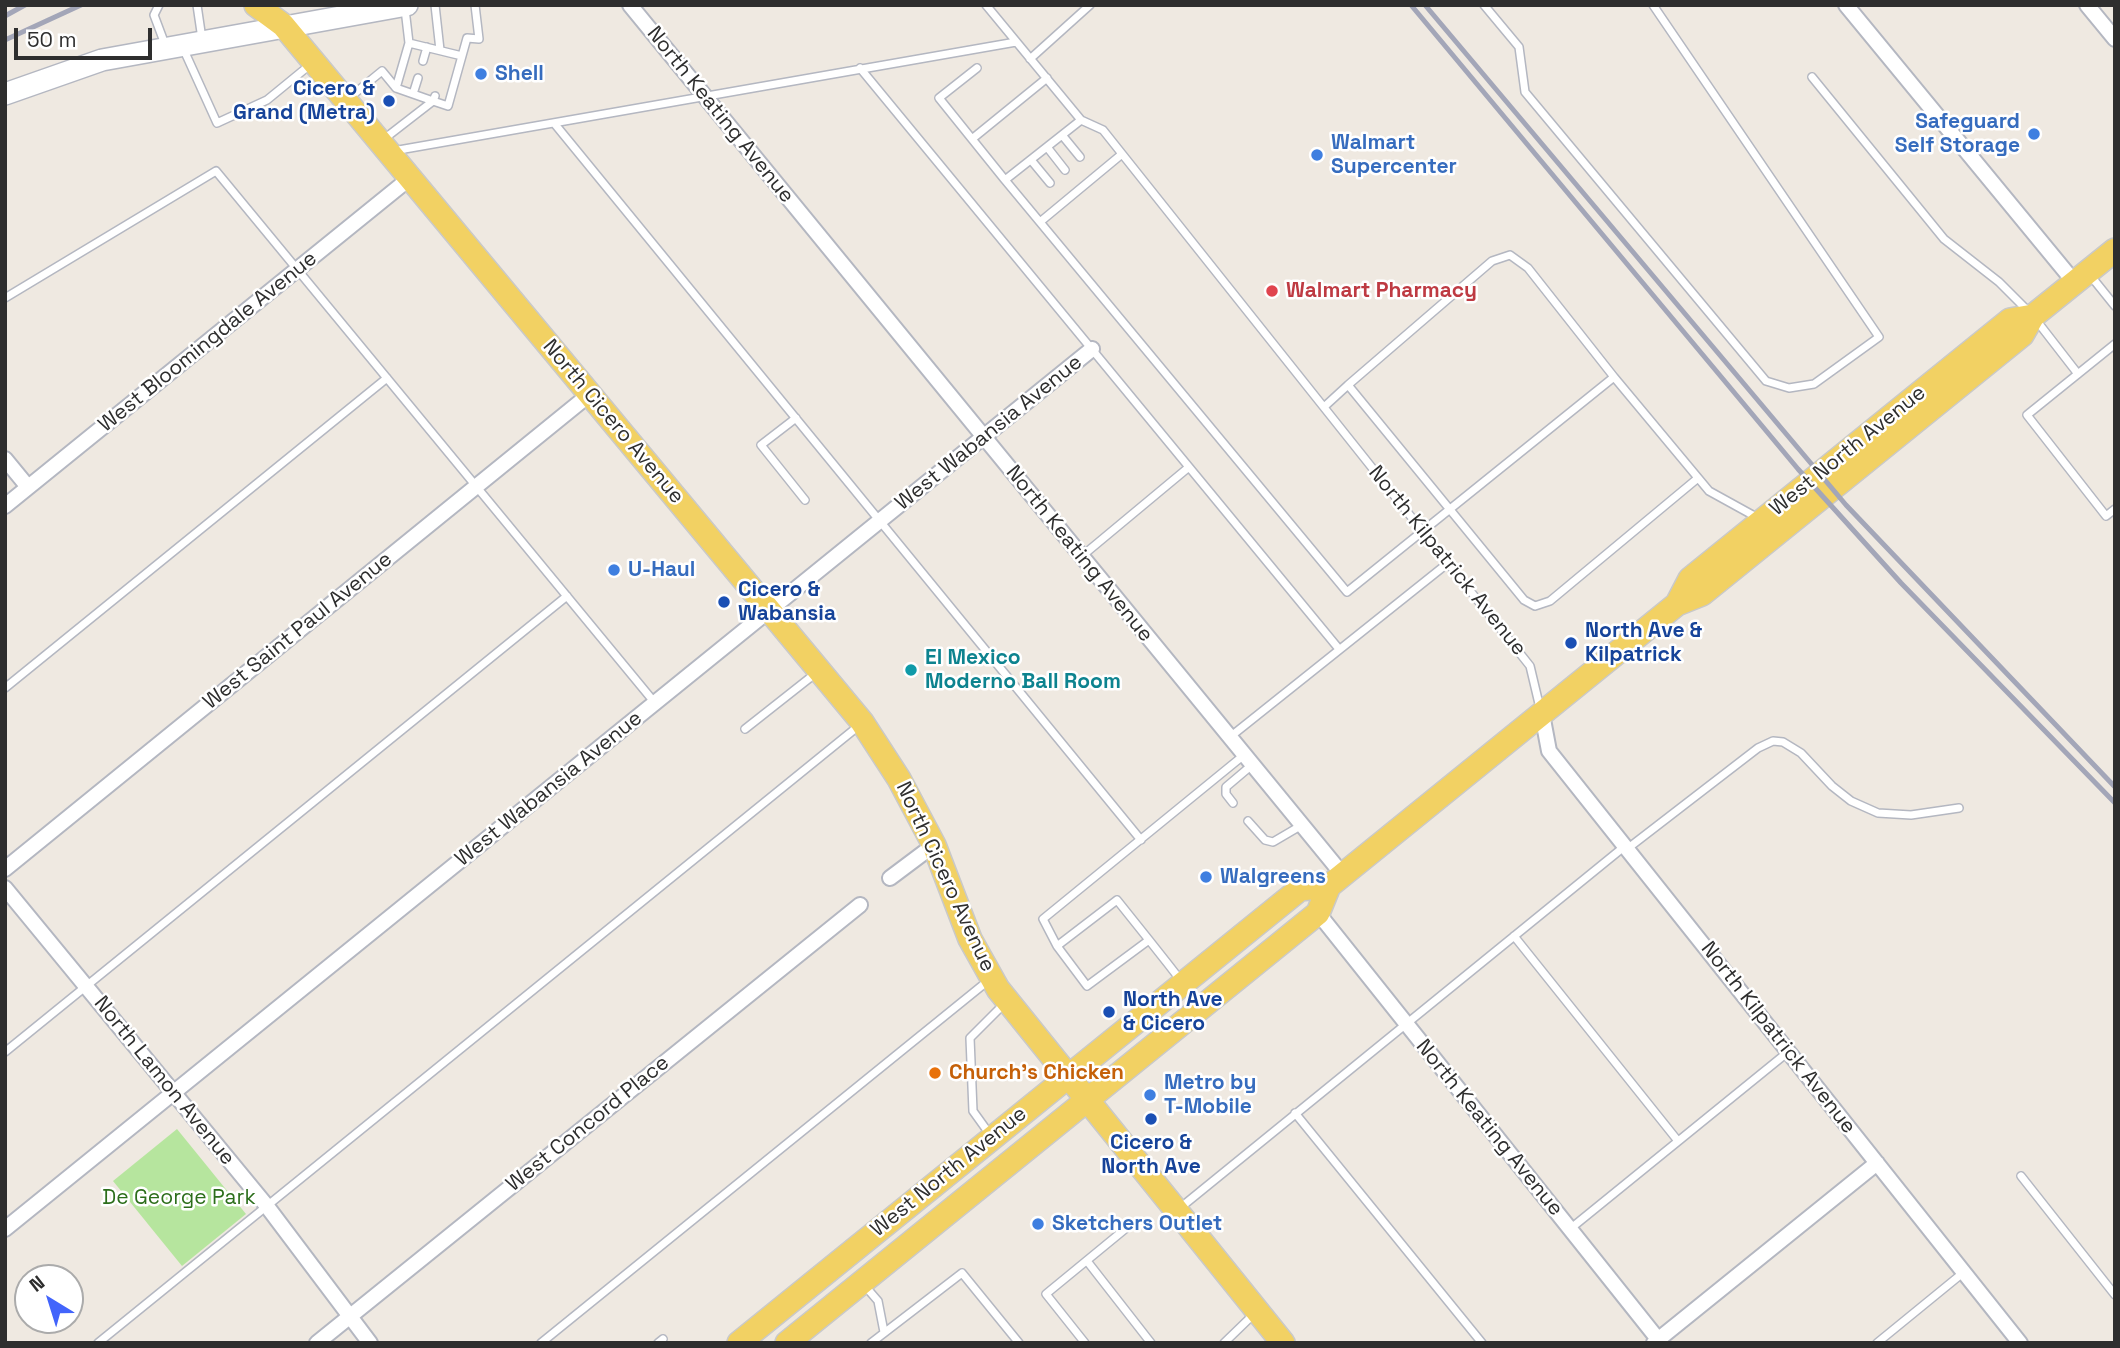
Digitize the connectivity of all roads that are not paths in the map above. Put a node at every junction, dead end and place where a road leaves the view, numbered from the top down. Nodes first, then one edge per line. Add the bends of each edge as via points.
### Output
1 (159, 5) edge
2 (197, 5) edge
3 (256, 5) edge
4 (435, 5) edge
5 (475, 5) edge
6 (630, 5) edge
7 (986, 5) edge
8 (1090, 5) edge
9 (1484, 5) edge
10 (1653, 5) edge
11 (1846, 5) edge
12 (2087, 5) edge
13 (395, 6) edge
14 (282, 15) edge
15 (2115, 40) edge
16 (1016, 41) junction
17 (409, 43) junction
18 (183, 44) junction
19 (426, 47) junction
20 (445, 52) junction
21 (462, 56) junction
22 (1030, 59) junction
23 (423, 61) dead end
24 (314, 62) junction
25 (860, 68) junction
26 (976, 68) dead end
27 (1812, 77) dead end
28 (418, 78) dead end
29 (1047, 78) junction
30 (396, 88) junction
31 (5, 94) edge
32 (413, 94) junction
33 (705, 98) junction
34 (434, 99) junction
35 (346, 100) junction
36 (1081, 120) junction
37 (554, 124) junction
38 (1062, 135) junction
39 (972, 139) junction
40 (385, 147) junction
41 (1046, 148) junction
42 (1122, 154) junction
43 (1080, 157) dead end
44 (1031, 160) junction
45 (1065, 170) dead end
46 (410, 177) junction
47 (1005, 180) junction
48 (1050, 183) dead end
49 (1040, 222) junction
50 (2115, 250) edge
51 (297, 269) junction
52 (2081, 277) junction
53 (5, 298) edge
54 (2115, 306) edge
55 (2034, 316) junction
56 (2115, 344) edge
57 (1092, 349) junction
58 (2078, 374) junction
59 (1614, 377) junction
60 (387, 378) junction
61 (1348, 385) junction
62 (590, 394) junction
63 (1324, 407) junction
64 (796, 418) junction
65 (984, 437) junction
66 (5, 459) edge
67 (1189, 467) junction
68 (1698, 478) junction
69 (476, 486) junction
70 (28, 487) junction
71 (805, 499) dead end
72 (5, 506) edge
73 (1450, 509) junction
74 (2115, 509) edge
75 (1763, 520) junction
76 (880, 522) junction
77 (1423, 531) junction
78 (1081, 556) junction
79 (1448, 563) junction
80 (568, 596) junction
81 (1677, 604) junction
82 (770, 610) junction
83 (1339, 649) junction
84 (819, 670) junction
85 (5, 688) edge
86 (655, 703) junction
87 (1542, 714) junction
88 (862, 722) junction
89 (744, 729) dead end
90 (1230, 737) junction
91 (1248, 760) junction
92 (1233, 803) dead end
93 (1959, 808) dead end
94 (1248, 821) dead end
95 (1302, 825) junction
96 (1141, 840) junction
97 (934, 845) junction
98 (1626, 847) junction
99 (5, 869) edge
100 (890, 878) dead end
101 (1336, 881) junction
102 (5, 888) edge
103 (860, 905) dead end
104 (1318, 913) junction
105 (1514, 936) junction
106 (1149, 940) junction
107 (1057, 946) junction
108 (992, 978) junction
109 (1183, 983) junction
110 (86, 987) junction
111 (1007, 1001) junction
112 (1405, 1023) junction
113 (5, 1052) edge
114 (1789, 1052) junction
115 (1068, 1076) junction
116 (174, 1093) junction
117 (1087, 1100) junction
118 (1296, 1113) junction
119 (991, 1136) junction
120 (1678, 1141) junction
121 (1877, 1163) junction
122 (2021, 1176) dead end
123 (266, 1205) junction
124 (1177, 1211) junction
125 (1130, 1225) dead end
126 (5, 1229) edge
127 (1570, 1229) junction
128 (1087, 1261) junction
129 (1964, 1272) junction
130 (862, 1282) junction
131 (2115, 1295) edge
132 (1258, 1311) junction
133 (349, 1316) junction
134 (884, 1332) junction
135 (875, 1342) edge
136 (1282, 1342) edge
137 (1658, 1342) edge
138 (98, 1343) edge
139 (317, 1343) edge
140 (370, 1343) edge
141 (541, 1343) edge
142 (739, 1343) edge
143 (787, 1343) edge
144 (1019, 1343) edge
145 (1085, 1343) edge
146 (1151, 1343) edge
147 (1224, 1343) edge
148 (1482, 1343) edge
149 (1877, 1343) edge
150 (2020, 1343) edge

1 - 18 lane via 154,15
2 - 18 lane
3 - 14 main road, North Cicero Avenue
4 - 20 lane
5 - 21 lane via 479,39 467,38
6 - 33 street, North Keating Avenue
7 - 16 lane, North Kilpatrick Avenue
8 - 22 lane
9 - 10 lane via 1519,47 1525,92 1766,381 1788,388 1814,384 1879,337
11 - 52 street
12 - 15 street
13 - 14 main road
13 - 17 lane
14 - 18 main road
14 - 24 main road, North Cicero Avenue
16 - 22 lane, North Kilpatrick Avenue
16 - 25 lane
17 - 19 lane
17 - 30 lane
18 - 24 lane via 217,123 267,100
18 - 31 main road via 102,60
19 - 20 lane
19 - 23 lane
20 - 21 lane
21 - 34 lane via 448,106
22 - 29 lane, North Kilpatrick Avenue
24 - 35 main road, North Cicero Avenue
25 - 33 lane
25 - 57 lane
26 - 39 lane via 939,98
27 - 55 lane via 1944,239
28 - 32 lane
29 - 36 lane, North Kilpatrick Avenue
29 - 39 lane
30 - 32 lane
30 - 35 lane via 382,71
32 - 34 lane
33 - 37 lane
33 - 65 street, North Keating Avenue
34 - 40 lane
35 - 40 main road, North Cicero Avenue
36 - 38 lane
36 - 42 lane, North Kilpatrick Avenue via 1103,130
37 - 40 lane
37 - 64 lane
38 - 41 lane
38 - 43 lane
39 - 47 lane
40 - 46 main road, North Cicero Avenue
41 - 44 lane
41 - 45 lane
42 - 49 lane via 1062,198
42 - 63 lane, North Kilpatrick Avenue
44 - 47 lane
44 - 48 lane
46 - 51 street, West Bloomingdale Avenue
46 - 62 main road, North Cicero Avenue
47 - 49 lane
49 - 77 lane via 1347,592
50 - 52 main road, West North Avenue
51 - 53 lane via 216,171
51 - 60 lane
51 - 70 street, West Bloomingdale Avenue
52 - 54 lane
52 - 55 main road, West North Avenue
55 - 58 lane
55 - 75 main road, West North Avenue via 2010,320
55 - 81 main road, West North Avenue via 2022,335 1702,594
56 - 58 lane
57 - 65 street, West Wabansia Avenue
57 - 67 lane
58 - 74 lane via 2027,415 2106,516
59 - 61 lane via 1522,261 1510,255 1492,261
59 - 68 lane
59 - 73 lane
60 - 69 lane
60 - 85 lane
61 - 63 lane
61 - 73 lane
62 - 69 street, West Saint Paul Avenue
62 - 82 main road, North Cicero Avenue
63 - 77 lane, North Kilpatrick Avenue
64 - 71 lane via 761,444
64 - 76 lane
65 - 76 street, West Wabansia Avenue
65 - 78 street, North Keating Avenue
66 - 70 street
67 - 78 lane
67 - 83 lane
68 - 73 lane via 1550,601 1535,606 1524,600
68 - 75 lane via 1709,491
69 - 80 lane
69 - 99 street, West Saint Paul Avenue
70 - 72 street, West Bloomingdale Avenue
73 - 77 lane
75 - 81 main road, West North Avenue via 1690,579
76 - 82 street, West Wabansia Avenue
76 - 96 lane
77 - 79 lane, North Kilpatrick Avenue
78 - 90 street, North Keating Avenue
79 - 83 lane
79 - 87 lane, North Kilpatrick Avenue via 1530,666
80 - 86 lane
80 - 110 lane
81 - 87 main road, West North Avenue
82 - 84 main road, North Cicero Avenue
82 - 86 street, West Wabansia Avenue
83 - 90 lane
84 - 88 main road, North Cicero Avenue
84 - 89 lane
86 - 116 street, West Wabansia Avenue
87 - 98 street, North Kilpatrick Avenue via 1549,751
87 - 101 main road, West North Avenue
88 - 97 main road, North Cicero Avenue via 900,779
88 - 123 lane
90 - 91 street, North Keating Avenue
91 - 92 lane via 1226,787
91 - 95 street, North Keating Avenue
91 - 96 lane
93 - 98 lane via 1911,815 1878,813 1851,801 1801,753 1773,741
94 - 95 lane via 1265,840 1273,842
95 - 101 street, North Keating Avenue
96 - 107 lane via 1043,919
97 - 100 street
97 - 108 main road, North Cicero Avenue via 970,939
98 - 105 lane
98 - 114 street, North Kilpatrick Avenue
101 - 104 main road, West North Avenue
101 - 109 main road, West North Avenue via 1300,889
102 - 110 street, North Lamon Avenue
103 - 133 street, West Concord Place
104 - 112 street, North Keating Avenue
104 - 117 main road, West North Avenue
105 - 112 lane
105 - 120 lane
106 - 107 lane via 1117,900
106 - 107 lane via 1087,986
106 - 109 lane
108 - 111 main road, North Cicero Avenue
108 - 141 lane
109 - 115 main road, West North Avenue
110 - 113 lane
110 - 116 street, North Lamon Avenue
111 - 115 main road, North Cicero Avenue
111 - 119 lane via 970,1038 973,1111
112 - 118 lane
112 - 127 street, North Keating Avenue
114 - 120 lane
114 - 121 street, North Kilpatrick Avenue
115 - 117 main road, North Cicero Avenue
115 - 119 main road, West North Avenue
116 - 123 street, North Lamon Avenue
116 - 126 street, West Wabansia Avenue
117 - 124 main road, North Cicero Avenue
117 - 130 main road, West North Avenue
118 - 124 lane
118 - 148 lane
119 - 142 main road, West North Avenue
120 - 127 lane
121 - 129 street, North Kilpatrick Avenue
121 - 137 street
122 - 131 lane
123 - 133 street, North Lamon Avenue
123 - 138 lane
124 - 132 main road, North Cicero Avenue
125 - 128 lane
127 - 137 street, North Keating Avenue
128 - 145 lane via 1046,1294
128 - 146 lane
129 - 149 lane
129 - 150 street, North Kilpatrick Avenue
130 - 134 lane via 878,1301
130 - 143 main road, West North Avenue
132 - 136 main road, North Cicero Avenue
132 - 147 lane
133 - 139 street, West Concord Place
133 - 140 street, North Lamon Avenue
134 - 135 lane
134 - 144 lane via 962,1273

